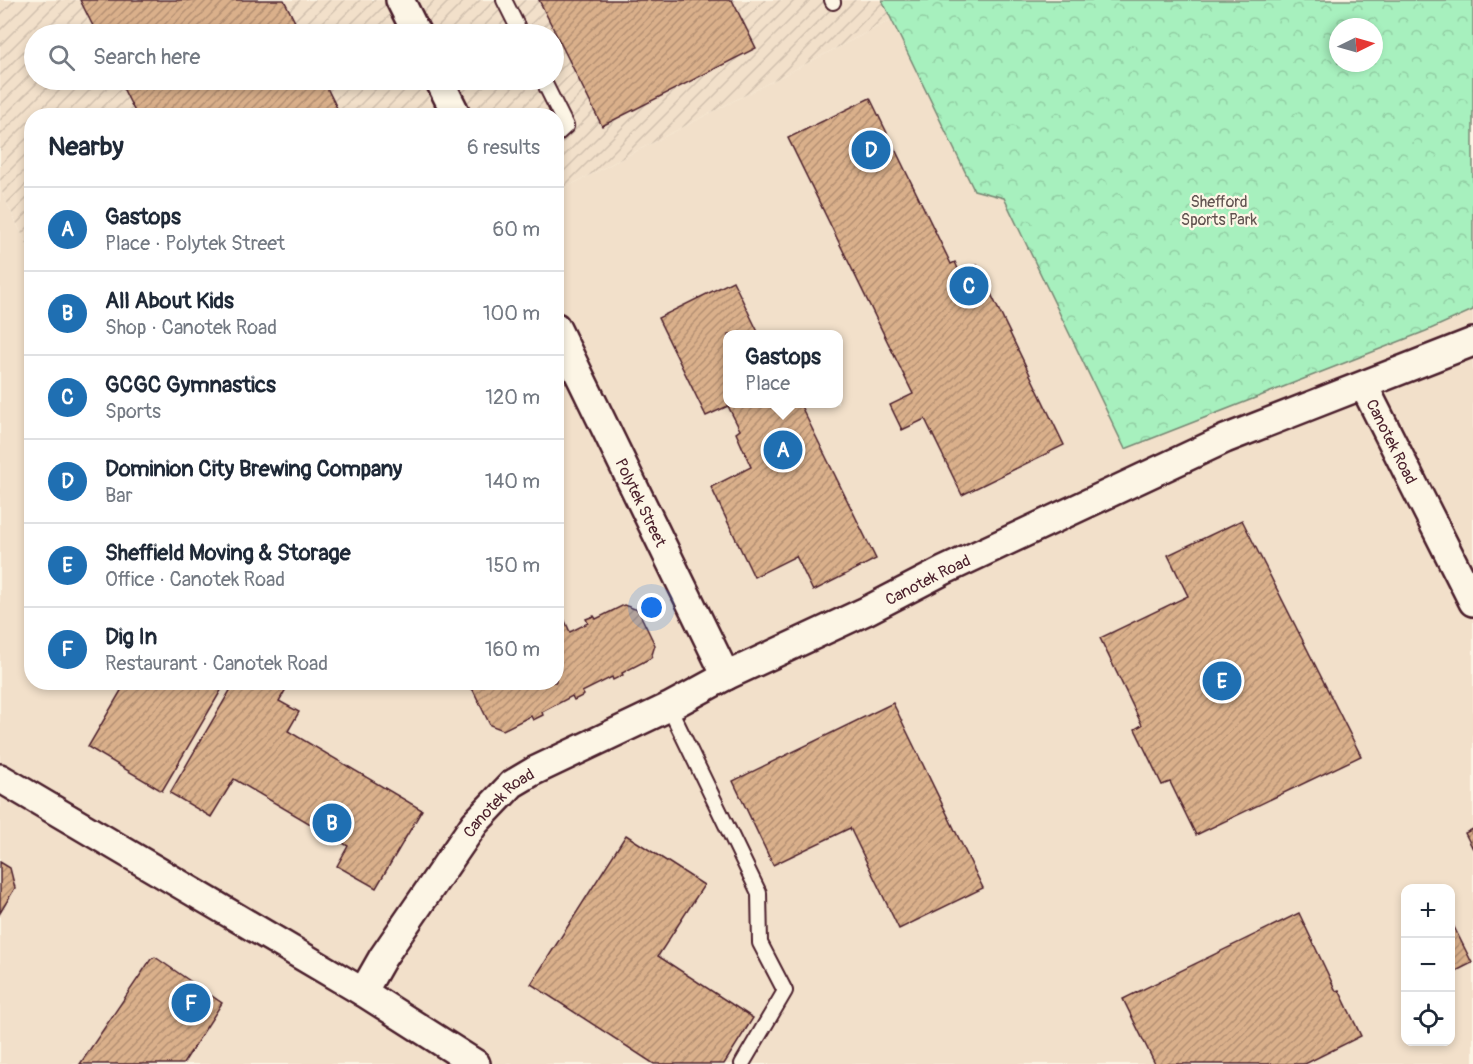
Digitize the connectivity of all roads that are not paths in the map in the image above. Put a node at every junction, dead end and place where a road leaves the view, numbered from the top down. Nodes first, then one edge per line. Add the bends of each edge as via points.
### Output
1 (399, 0) edge
2 (504, 0) edge
3 (412, 24) edge
4 (516, 24) edge
5 (444, 90) edge
6 (548, 90) edge
7 (453, 108) edge
8 (557, 108) edge
9 (1473, 342) edge
10 (564, 343) edge
11 (1364, 386) junction
12 (1473, 602) edge
13 (726, 676) junction
14 (669, 708) junction
15 (0, 778) edge
16 (363, 992) junction
17 (476, 1064) edge
18 (742, 1064) edge

1 - 3 street
2 - 4 lane
5 - 7 street
6 - 8 lane
9 - 11 street
10 - 13 street, Polytek Street
11 - 12 street, Canotek Road
11 - 13 street, Canotek Road via 1225,439
13 - 14 street, Canotek Road
14 - 16 street, Canotek Road via 512,784 475,823
14 - 18 lane via 759,893 760,944 785,991
15 - 16 street
16 - 17 street

